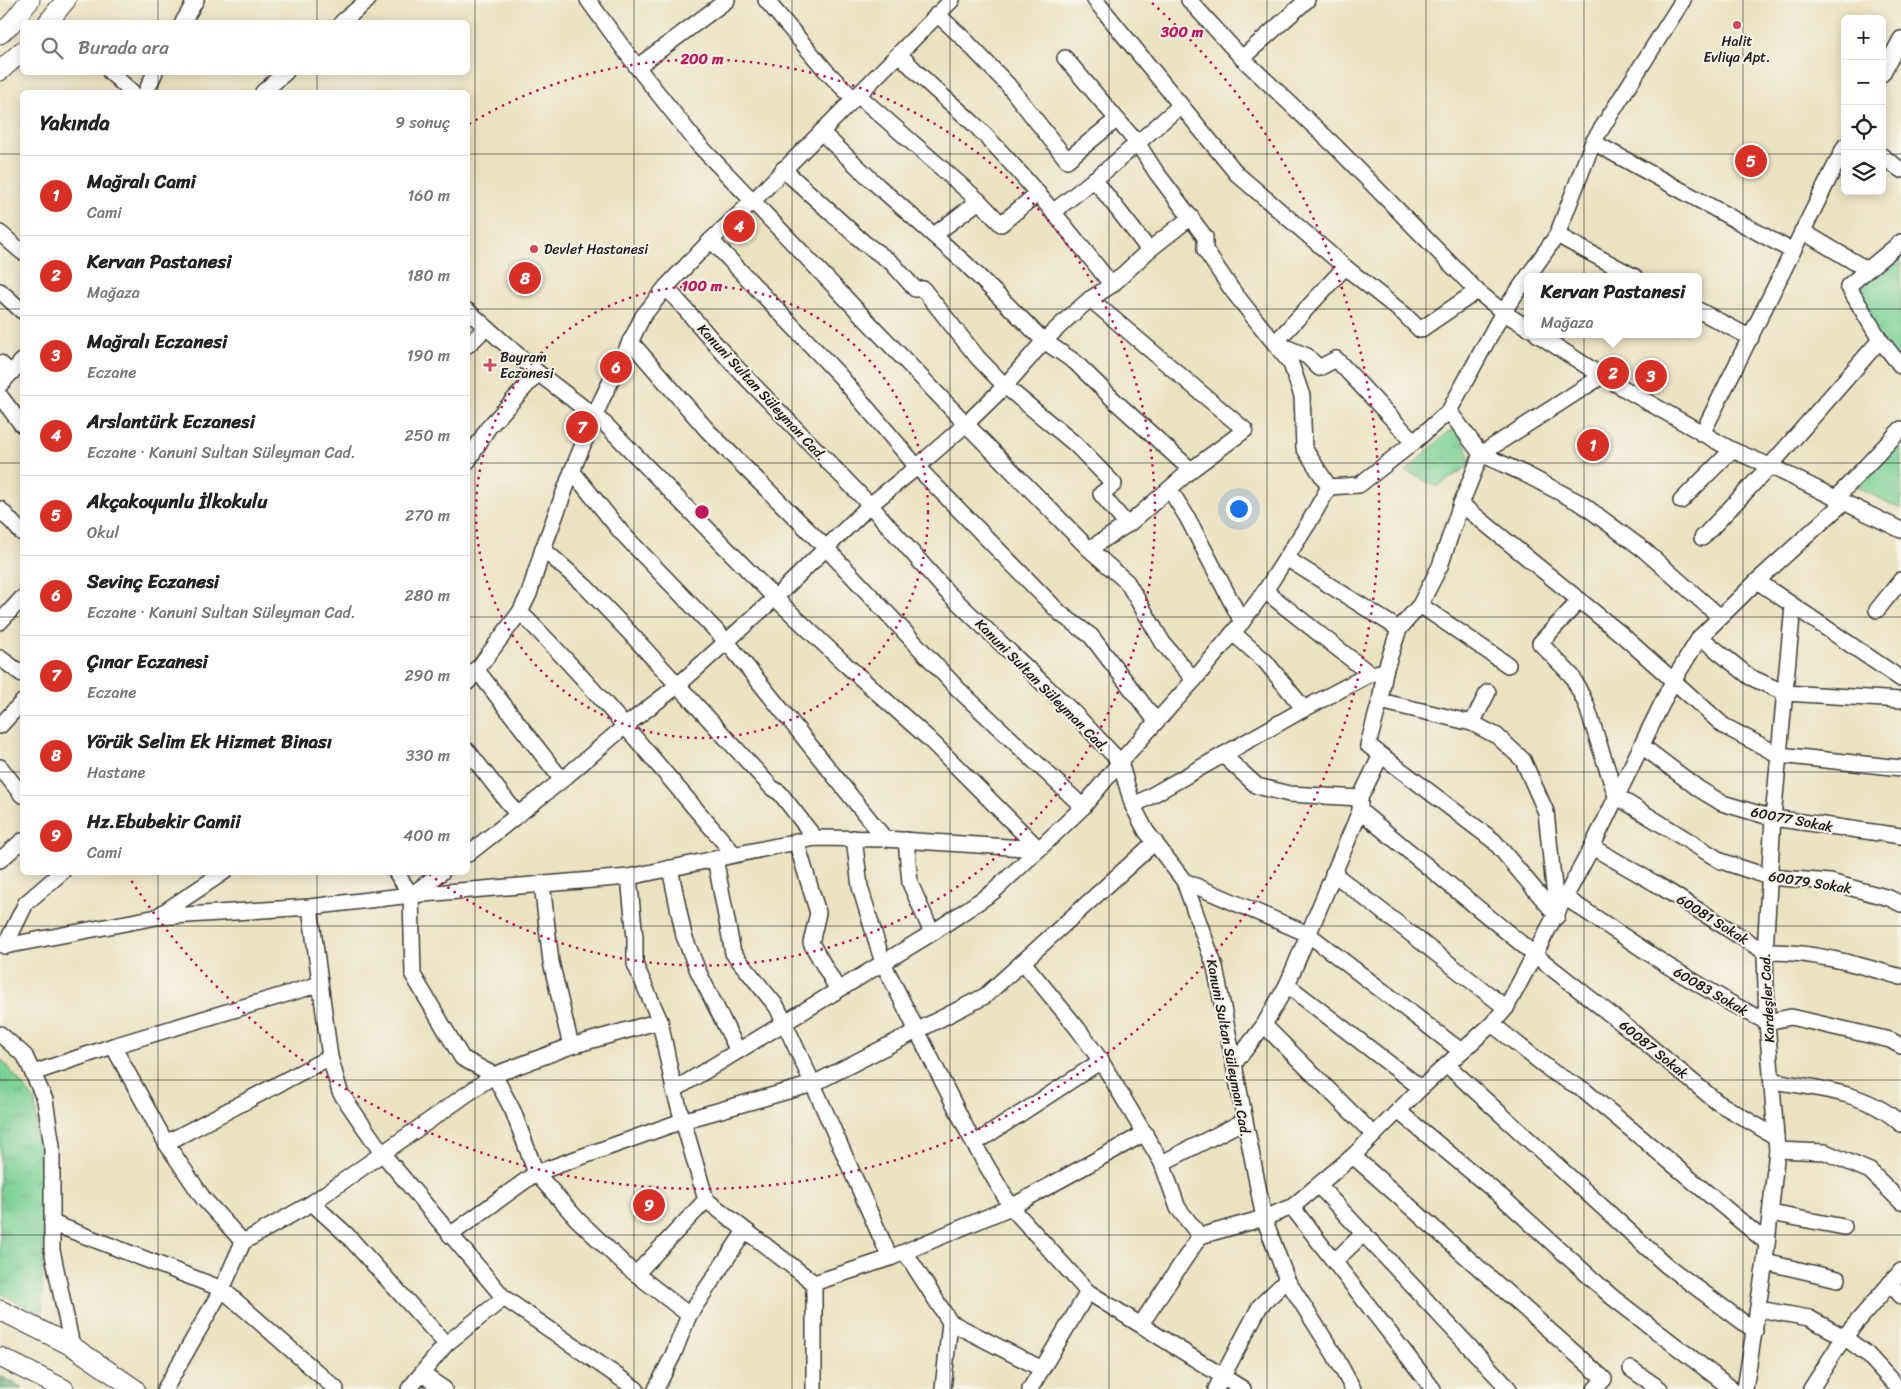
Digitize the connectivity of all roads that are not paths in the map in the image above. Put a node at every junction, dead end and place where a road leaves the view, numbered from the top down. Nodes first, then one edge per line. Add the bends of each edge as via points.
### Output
1 (30, 0) edge
2 (66, 0) edge
3 (196, 0) edge
4 (368, 0) edge
5 (588, 0) edge
6 (727, 0) edge
7 (766, 0) edge
8 (1095, 0) edge
9 (1189, 0) edge
10 (1307, 0) edge
11 (1683, 0) edge
12 (944, 5) edge
13 (50, 20) edge
14 (184, 20) edge
15 (344, 20) edge
16 (0, 34) edge
17 (1899, 48) edge
18 (20, 54) edge
19 (900, 54) junction
20 (1065, 58) dead end
21 (1242, 58) junction
22 (636, 67) junction
23 (1886, 68) edge
24 (0, 71) edge
25 (113, 75) edge
26 (154, 75) edge
27 (283, 75) edge
28 (130, 90) edge
29 (147, 90) edge
30 (265, 90) edge
31 (856, 97) junction
32 (1180, 106) junction
33 (1116, 120) junction
34 (821, 132) junction
35 (1593, 142) junction
36 (1138, 144) junction
37 (1843, 150) edge
38 (1886, 159) edge
39 (783, 169) junction
40 (1901, 170) edge
41 (1094, 179) junction
42 (1038, 193) junction
43 (979, 200) junction
44 (753, 201) junction
45 (1053, 212) junction
46 (1190, 217) junction
47 (1802, 231) junction
48 (0, 233) edge
49 (934, 235) junction
50 (1557, 235) junction
51 (711, 240) junction
52 (1901, 242) edge
53 (20, 250) edge
54 (1150, 250) junction
55 (1792, 251) junction
56 (1345, 267) junction
57 (1866, 269) junction
58 (1530, 273) edge
59 (1628, 273) edge
60 (1524, 282) edge
61 (1112, 285) junction
62 (666, 287) junction
63 (0, 291) edge
64 (1477, 291) junction
65 (1090, 299) junction
66 (20, 310) edge
67 (1503, 312) junction
68 (1702, 312) edge
69 (470, 313) edge
70 (1524, 325) edge
71 (486, 328) junction
72 (1543, 338) edge
73 (1751, 338) junction
74 (1880, 340) junction
75 (630, 341) junction
76 (1044, 341) junction
77 (470, 343) edge
78 (1276, 343) junction
79 (20, 362) edge
80 (1901, 366) edge
81 (6, 368) edge
82 (538, 373) junction
83 (1602, 376) junction
84 (0, 385) edge
85 (1004, 386) junction
86 (0, 396) edge
87 (1449, 411) junction
88 (595, 417) junction
89 (20, 422) edge
90 (966, 424) junction
91 (1901, 429) edge
92 (1702, 434) junction
93 (1414, 442) junction
94 (1732, 450) junction
95 (1481, 454) junction
96 (470, 458) edge
97 (1770, 466) junction
98 (917, 467) junction
99 (1191, 470) junction
100 (572, 471) junction
101 (1329, 487) junction
102 (1170, 490) junction
103 (1840, 500) junction
104 (1681, 502) dead end
105 (1461, 504) junction
106 (870, 505) junction
107 (0, 509) edge
108 (1127, 525) junction
109 (1901, 530) edge
110 (20, 531) edge
111 (1702, 538) dead end
112 (826, 548) junction
113 (543, 549) junction
114 (1089, 549) junction
115 (1286, 558) junction
116 (1901, 580) edge
117 (1757, 581) junction
118 (1265, 591) junction
119 (775, 598) junction
120 (20, 600) edge
121 (1580, 600) junction
122 (1420, 605) junction
123 (1793, 606) junction
124 (1876, 610) dead end
125 (520, 612) junction
126 (1720, 617) junction
127 (0, 622) edge
128 (1237, 627) junction
129 (1399, 629) junction
130 (1700, 637) junction
131 (727, 642) junction
132 (0, 658) edge
133 (1508, 666) dead end
134 (476, 669) junction
135 (1385, 670) junction
136 (20, 673) edge
137 (1370, 674) junction
138 (470, 679) edge
139 (1901, 679) edge
140 (1194, 680) junction
141 (1674, 681) junction
142 (677, 686) junction
143 (1488, 692) dead end
144 (1785, 693) junction
145 (1901, 700) edge
146 (1380, 701) junction
147 (20, 705) edge
148 (1304, 709) junction
149 (1156, 721) junction
150 (1472, 723) junction
151 (0, 726) edge
152 (625, 726) junction
153 (1642, 746) junction
154 (470, 754) edge
155 (1223, 755) junction
156 (1381, 755) junction
157 (1779, 755) junction
158 (1120, 762) junction
159 (0, 767) edge
160 (1901, 768) edge
161 (562, 780) junction
162 (20, 792) edge
163 (1616, 796) junction
164 (1360, 804) junction
165 (1133, 806) junction
166 (1083, 807) junction
167 (518, 814) junction
168 (1773, 818) junction
169 (1901, 836) edge
170 (815, 838) junction
171 (854, 838) junction
172 (885, 839) junction
173 (906, 840) junction
174 (796, 841) junction
175 (20, 842) edge
176 (1155, 842) junction
177 (1592, 847) junction
178 (1039, 849) junction
179 (470, 850) edge
180 (734, 854) junction
181 (715, 858) junction
182 (0, 860) edge
183 (670, 868) junction
184 (1333, 873) junction
185 (59, 875) edge
186 (219, 875) edge
187 (398, 875) edge
188 (438, 875) edge
189 (629, 877) junction
190 (1769, 877) junction
191 (1184, 881) junction
192 (542, 884) junction
193 (411, 895) junction
194 (1566, 898) junction
195 (1901, 904) edge
196 (310, 907) junction
197 (157, 916) junction
198 (1557, 916) junction
199 (932, 933) junction
200 (1308, 934) junction
201 (3, 945) edge
202 (1765, 952) junction
203 (1535, 956) junction
204 (1023, 962) junction
205 (883, 963) junction
206 (1901, 977) edge
207 (320, 984) junction
208 (1287, 985) junction
209 (838, 990) junction
210 (1506, 1008) junction
211 (660, 1021) junction
212 (1767, 1022) junction
213 (784, 1023) junction
214 (1492, 1024) junction
215 (1264, 1025) junction
216 (916, 1031) junction
217 (0, 1034) edge
218 (113, 1046) junction
219 (571, 1046) junction
220 (1901, 1046) edge
221 (738, 1051) junction
222 (1461, 1051) junction
223 (330, 1057) junction
224 (1101, 1061) junction
225 (1234, 1064) junction
226 (1447, 1065) junction
227 (33, 1074) junction
228 (494, 1075) junction
229 (1773, 1081) junction
230 (813, 1084) junction
231 (1421, 1088) junction
232 (674, 1090) junction
233 (1398, 1111) junction
234 (682, 1121) junction
235 (1244, 1121) junction
236 (1900, 1121) edge
237 (1145, 1133) junction
238 (1374, 1135) junction
239 (166, 1144) junction
240 (974, 1144) junction
241 (1776, 1144) junction
242 (382, 1153) junction
243 (1353, 1156) junction
244 (1162, 1163) junction
245 (536, 1173) junction
246 (1320, 1186) junction
247 (706, 1200) junction
248 (1901, 1202) edge
249 (312, 1203) junction
250 (1011, 1207) junction
251 (1292, 1207) junction
252 (1771, 1213) junction
253 (1264, 1218) junction
254 (52, 1223) junction
255 (1844, 1227) dead end
256 (745, 1231) junction
257 (1364, 1232) junction
258 (450, 1235) junction
259 (1200, 1236) junction
260 (243, 1242) junction
261 (1768, 1244) junction
262 (905, 1252) junction
263 (890, 1258) junction
264 (1335, 1261) junction
265 (1765, 1262) junction
266 (1901, 1271) edge
267 (636, 1274) junction
268 (1838, 1279) dead end
269 (1287, 1280) junction
270 (814, 1283) junction
271 (1890, 1283) junction
272 (222, 1289) junction
273 (1088, 1292) junction
274 (1901, 1296) edge
275 (504, 1298) junction
276 (1759, 1309) junction
277 (0, 1310) edge
278 (689, 1316) junction
279 (950, 1322) junction
280 (1141, 1324) junction
281 (1756, 1331) junction
282 (1844, 1337) junction
283 (446, 1344) junction
284 (72, 1346) junction
285 (0, 1356) edge
286 (1042, 1369) junction
287 (1631, 1369) dead end
288 (422, 1374) junction
289 (1222, 1375) junction
290 (1599, 1384) edge
291 (64, 1389) edge
292 (135, 1389) edge
293 (165, 1389) edge
294 (336, 1389) edge
295 (410, 1389) edge
296 (444, 1389) edge
297 (636, 1389) edge
298 (656, 1389) edge
299 (814, 1389) edge
300 (943, 1389) edge
301 (1030, 1389) edge
302 (1216, 1389) edge
303 (1243, 1389) edge
304 (1353, 1389) edge
305 (1433, 1389) edge
306 (1509, 1389) edge
307 (1660, 1389) edge
308 (1732, 1389) edge
309 (1745, 1389) edge
310 (1811, 1389) edge
311 (1900, 1389) edge

1 - 16 main road
2 - 13 main road
3 - 14 street
4 - 15 street
5 - 22 street
6 - 22 street
7 - 31 street via 827,72
8 - 32 street
9 - 21 street
10 - 21 street
11 - 35 street
12 - 19 street
12 - 33 street via 963,38 1008,85 1067,160
17 - 23 street
18 - 24 main road
19 - 31 street
19 - 42 street via 975,125
20 - 33 street
21 - 64 street
22 - 44 street via 699,145
25 - 28 street
26 - 29 street
27 - 30 street
31 - 34 street
31 - 43 street
32 - 36 street
32 - 56 street via 1237,174
33 - 36 street
34 - 39 street
34 - 49 street
35 - 50 street
35 - 55 street
36 - 41 street
36 - 46 street
37 - 47 street
38 - 40 street
39 - 44 street
39 - 85 street via 863,242 892,263 915,288 923,289
41 - 45 street
41 - 54 street
42 - 43 street via 1001,224
42 - 45 street
43 - 49 street
44 - 51 street
44 - 90 street
45 - 61 street
46 - 54 street
46 - 78 street via 1205,237 1205,250 1232,290
47 - 55 street
47 - 57 street
48 - 53 street
49 - 76 street
50 - 58 street
50 - 59 street
51 - 62 street
51 - 98 street via 840,376
52 - 57 street
54 - 61 street
55 - 73 street
56 - 64 street via 1420,330
56 - 78 street
57 - 74 street via 1848,286
60 - 67 street
61 - 65 street
62 - 75 street via 643,316
62 - 106 street, Kanuni Sultan Süleyman Cad. via 732,362
63 - 66 street
64 - 67 street
65 - 76 street
65 - 99 street via 1245,430
67 - 70 street
67 - 87 street
68 - 73 street
69 - 71 street
71 - 77 street
71 - 82 street
72 - 83 street
73 - 92 street
74 - 80 street
74 - 97 street
75 - 88 street
75 - 112 street via 708,431
76 - 85 street
76 - 99 street via 1075,362
78 - 93 street via 1307,356 1320,368 1336,359
78 - 101 street via 1291,364 1302,396 1304,448
79 - 81 street
81 - 84 street
82 - 88 street
82 - 96 street via 488,428
83 - 92 street
83 - 95 street
85 - 90 street
85 - 108 street via 1075,444 1114,484 1101,494
86 - 89 street
87 - 93 street
87 - 95 street
88 - 100 street
88 - 119 street
90 - 98 street
90 - 114 street
91 - 103 street
92 - 94 street
93 - 101 street via 1359,485
94 - 97 street
94 - 104 street
95 - 105 street
95 - 126 street via 1582,504 1644,550
97 - 103 street
97 - 111 street
98 - 106 street
98 - 149 street via 1061,614 1091,636
99 - 102 street
100 - 113 street
100 - 131 street via 621,532
101 - 115 street
102 - 108 street
102 - 128 street via 1196,535
103 - 109 street
103 - 117 street
105 - 121 street
105 - 122 street via 1440,566
106 - 112 street
106 - 158 street, Kanuni Sultan Süleyman Cad. via 947,592
107 - 110 street
108 - 114 street
112 - 119 street
112 - 166 street via 958,690
113 - 125 street
113 - 142 street via 586,587
114 - 140 street via 1127,582 1163,643
115 - 118 street
115 - 129 street
116 - 124 street
117 - 123 street
117 - 126 street
118 - 128 street
118 - 137 street
119 - 131 street
119 - 178 street via 929,739
120 - 127 street
121 - 141 street
121 - 163 street via 1540,643 1572,676 1586,704
122 - 129 street
122 - 133 street
123 - 139 street
123 - 144 street, Kardeşler Cad.
125 - 134 street
125 - 152 street
126 - 130 street
128 - 140 street
128 - 148 street
129 - 135 street
130 - 141 street
130 - 144 street via 1750,677
131 - 142 street
131 - 172 street
132 - 136 street
134 - 138 street
134 - 161 street
135 - 137 street
135 - 146 street
137 - 148 street
140 - 149 street
141 - 153 street
141 - 157 street via 1724,726
142 - 152 street
142 - 170 street via 780,793
143 - 150 street
144 - 145 street
144 - 157 street, Kardeşler Cad.
146 - 150 street
146 - 156 street via 1368,745
147 - 151 street
148 - 155 street
149 - 158 street
150 - 198 street via 1497,736 1523,760 1546,812
152 - 161 street
152 - 180 street
153 - 163 street
153 - 168 street, 60077 Sokak via 1722,803
154 - 167 street
155 - 164 street via 1257,786
155 - 165 street
156 - 164 street
156 - 198 street via 1494,841
157 - 160 street
157 - 168 street, Kardeşler Cad.
158 - 165 street, Kanuni Sultan Süleyman Cad.
158 - 166 street
159 - 162 street
161 - 167 street
163 - 177 street
163 - 190 street, 60079 Sokak via 1721,861
164 - 184 street
164 - 203 street, 60087 Sokak
165 - 176 street, Kanuni Sultan Süleyman Cad.
166 - 178 street
167 - 179 street
168 - 169 street, 60077 Sokak
168 - 190 street, Kardeşler Cad.
170 - 171 street
170 - 174 street
171 - 172 street
171 - 205 street via 860,887
172 - 173 street
173 - 178 street
173 - 199 street via 910,883
174 - 180 street
174 - 209 street via 818,913 811,943
175 - 182 street
176 - 191 street, Kanuni Sultan Süleyman Cad.
176 - 204 street
177 - 194 street
177 - 202 street, 60081 Sokak
178 - 199 street via 993,892
180 - 181 street
181 - 183 street
181 - 213 street via 734,952 776,1007
183 - 189 street
183 - 221 street via 684,936
184 - 200 street
184 - 210 street
185 - 201 street via 26,903
186 - 197 street
187 - 193 street
188 - 193 street
189 - 192 street
189 - 211 street via 635,964
190 - 195 street, 60079 Sokak via 1830,882
190 - 202 street, Kardeşler Cad.
191 - 200 street
191 - 225 street, Kanuni Sultan Süleyman Cad. via 1215,967
192 - 193 street
192 - 219 street via 551,962
193 - 196 street
193 - 228 street via 413,975 462,1058
194 - 198 street
194 - 212 street, 60083 Sokak via 1668,966
196 - 197 street
196 - 207 street
197 - 201 street
198 - 203 street
199 - 205 street
200 - 208 street
200 - 222 street
202 - 206 street, 60081 Sokak via 1832,957
202 - 212 street, Kardeşler Cad.
203 - 210 street
203 - 241 street, 60087 Sokak via 1717,1102
204 - 216 street via 985,996
204 - 224 street
205 - 209 street
205 - 216 street
207 - 218 street
207 - 223 street
208 - 215 street
208 - 231 street
209 - 213 street
210 - 214 street
211 - 219 street
211 - 232 street
212 - 220 street via 1791,1018 1890,1040
212 - 229 street, Kardeşler Cad.
213 - 221 street
213 - 230 street
214 - 222 street
214 - 261 street via 1554,1073 1584,1090
215 - 225 street
215 - 238 street
216 - 230 street
216 - 240 street
217 - 227 street via 24,1056
218 - 227 street
218 - 239 street
219 - 228 street
221 - 232 street
222 - 226 street
223 - 239 street
223 - 242 street via 340,1092
224 - 237 street
224 - 240 street
225 - 235 street, Kanuni Sultan Süleyman Cad.
226 - 231 street
226 - 281 street via 1666,1265
227 - 254 street via 45,1100 52,1146
228 - 242 street
228 - 245 street via 513,1111
229 - 236 street via 1826,1089 1874,1105
229 - 241 street, Kardeşler Cad.
230 - 234 street
230 - 263 street
231 - 233 street
232 - 234 street
233 - 238 street
233 - 308 street via 1503,1198 1612,1297
234 - 245 street
234 - 247 street
235 - 244 street
235 - 253 street, Kanuni Sultan Süleyman Cad.
237 - 244 street
237 - 250 street
238 - 243 street
239 - 260 street via 203,1198
240 - 250 street
241 - 248 street, 60087 Sokak via 1825,1152 1870,1171
241 - 252 street, Kardeşler Cad.
242 - 249 street
242 - 258 street
243 - 246 street
243 - 290 street
244 - 259 street via 1178,1208
245 - 258 street
245 - 267 street via 577,1219
246 - 251 street
246 - 257 street
247 - 256 street
247 - 267 street
249 - 260 street
249 - 283 street via 347,1235
250 - 262 street
250 - 273 street
251 - 253 street
251 - 264 street
252 - 255 street
252 - 261 street, Kardeşler Cad.
253 - 259 street
253 - 269 street, Kanuni Sultan Süleyman Cad.
254 - 272 street
254 - 284 street via 52,1250
256 - 270 street
256 - 278 street
257 - 264 street
257 - 306 street
258 - 275 street
259 - 280 street
260 - 272 street
261 - 265 street, Kardeşler Cad.
262 - 263 street
262 - 279 street
263 - 270 street
264 - 305 street
265 - 268 street
265 - 276 street, Kardeşler Cad.
266 - 271 street
267 - 278 street
269 - 289 street via 1260,1306
269 - 304 street, Kanuni Sultan Süleyman Cad.
270 - 299 street
271 - 274 street
271 - 282 street
272 - 293 street
272 - 294 street
273 - 280 street
273 - 286 street
275 - 283 street
275 - 297 street
276 - 281 street, Kardeşler Cad.
276 - 282 street via 1809,1318
277 - 284 main road
278 - 298 street
279 - 286 street
279 - 300 street
280 - 289 street
281 - 309 street, Kardeşler Cad.
282 - 310 street
282 - 311 street via 1867,1354
283 - 288 street
284 - 292 main road
285 - 291 main road
286 - 301 street
287 - 307 street
288 - 295 street
288 - 296 street
289 - 302 street
289 - 303 street

